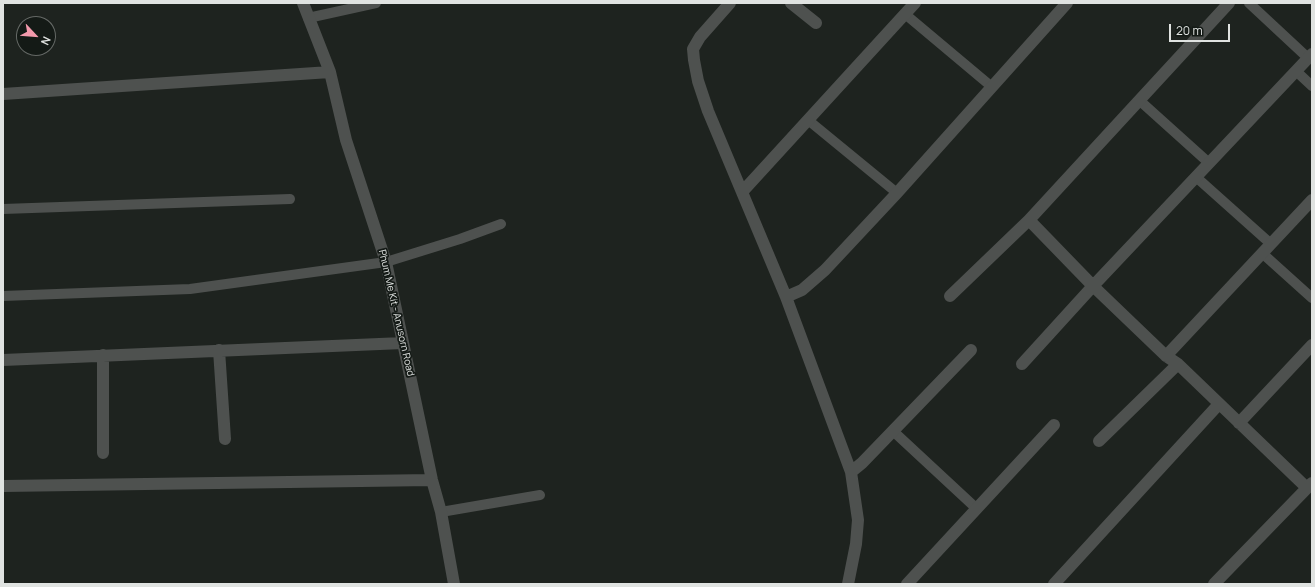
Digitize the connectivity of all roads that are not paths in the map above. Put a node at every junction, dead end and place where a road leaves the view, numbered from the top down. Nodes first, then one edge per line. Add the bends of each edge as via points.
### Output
1 (303, 3) edge
2 (376, 3) edge
3 (730, 3) edge
4 (791, 3) edge
5 (915, 3) edge
6 (1067, 3) edge
7 (1229, 3) edge
8 (1249, 3) edge
9 (905, 14) junction
10 (308, 18) junction
11 (816, 23) dead end
12 (1310, 56) edge
13 (1296, 71) junction
14 (330, 72) junction
15 (1312, 86) edge
16 (992, 87) junction
17 (3, 94) edge
18 (1139, 100) junction
19 (808, 120) junction
20 (1209, 163) junction
21 (1196, 177) junction
22 (743, 191) junction
23 (897, 193) junction
24 (290, 199) dead end
25 (1312, 200) edge
26 (3, 208) edge
27 (1029, 220) junction
28 (501, 224) dead end
29 (1271, 244) junction
30 (1262, 253) junction
31 (386, 262) junction
32 (1093, 286) junction
33 (3, 296) edge
34 (950, 296) dead end
35 (786, 297) junction
36 (1312, 298) edge
37 (403, 343) junction
38 (1312, 345) edge
39 (219, 350) junction
40 (971, 350) dead end
41 (103, 355) junction
42 (1166, 356) junction
43 (3, 360) edge
44 (1022, 364) dead end
45 (1178, 364) junction
46 (1219, 404) junction
47 (1240, 423) junction
48 (1054, 425) dead end
49 (894, 431) junction
50 (225, 440) dead end
51 (1099, 441) dead end
52 (103, 453) dead end
53 (851, 472) junction
54 (432, 480) junction
55 (3, 486) edge
56 (1310, 486) edge
57 (540, 495) dead end
58 (977, 509) junction
59 (441, 512) junction
60 (454, 584) edge
61 (848, 584) edge
62 (907, 584) edge
63 (1054, 584) edge
64 (1214, 584) edge

1 - 10 street, Phum Me Kit - Anusorn Road
2 - 10 lane
3 - 22 street via 700,37 693,49 698,81 708,111
4 - 11 street
5 - 9 street
6 - 16 street
7 - 18 street
8 - 12 lane
9 - 16 lane
9 - 19 street
10 - 14 street, Phum Me Kit - Anusorn Road
12 - 13 street
13 - 15 lane
13 - 20 street
14 - 17 street
14 - 31 street, Phum Me Kit - Anusorn Road via 346,140
16 - 23 street
18 - 20 lane
18 - 27 street
19 - 22 street
19 - 23 lane
20 - 21 street
21 - 29 lane
21 - 32 street
22 - 35 street
23 - 35 street via 825,270 802,290
24 - 26 lane
25 - 29 street
27 - 32 street
27 - 34 street
28 - 31 lane
29 - 30 street
30 - 36 lane
30 - 42 street
31 - 33 lane via 190,289
31 - 37 street, Phum Me Kit - Anusorn Road
32 - 42 street
32 - 44 street
35 - 53 street
37 - 39 street
37 - 54 street, Phum Me Kit - Anusorn Road
38 - 47 street
39 - 41 street
39 - 50 street
40 - 49 street
41 - 43 street
41 - 52 street
42 - 45 street
45 - 46 street
45 - 51 street
46 - 47 street
46 - 63 street
47 - 56 street
48 - 58 street
49 - 53 street
49 - 58 lane
53 - 61 street via 858,520
54 - 55 street
54 - 59 street, Phum Me Kit - Anusorn Road
56 - 64 street
57 - 59 lane
58 - 62 street
59 - 60 street, Phum Me Kit - Anusorn Road

